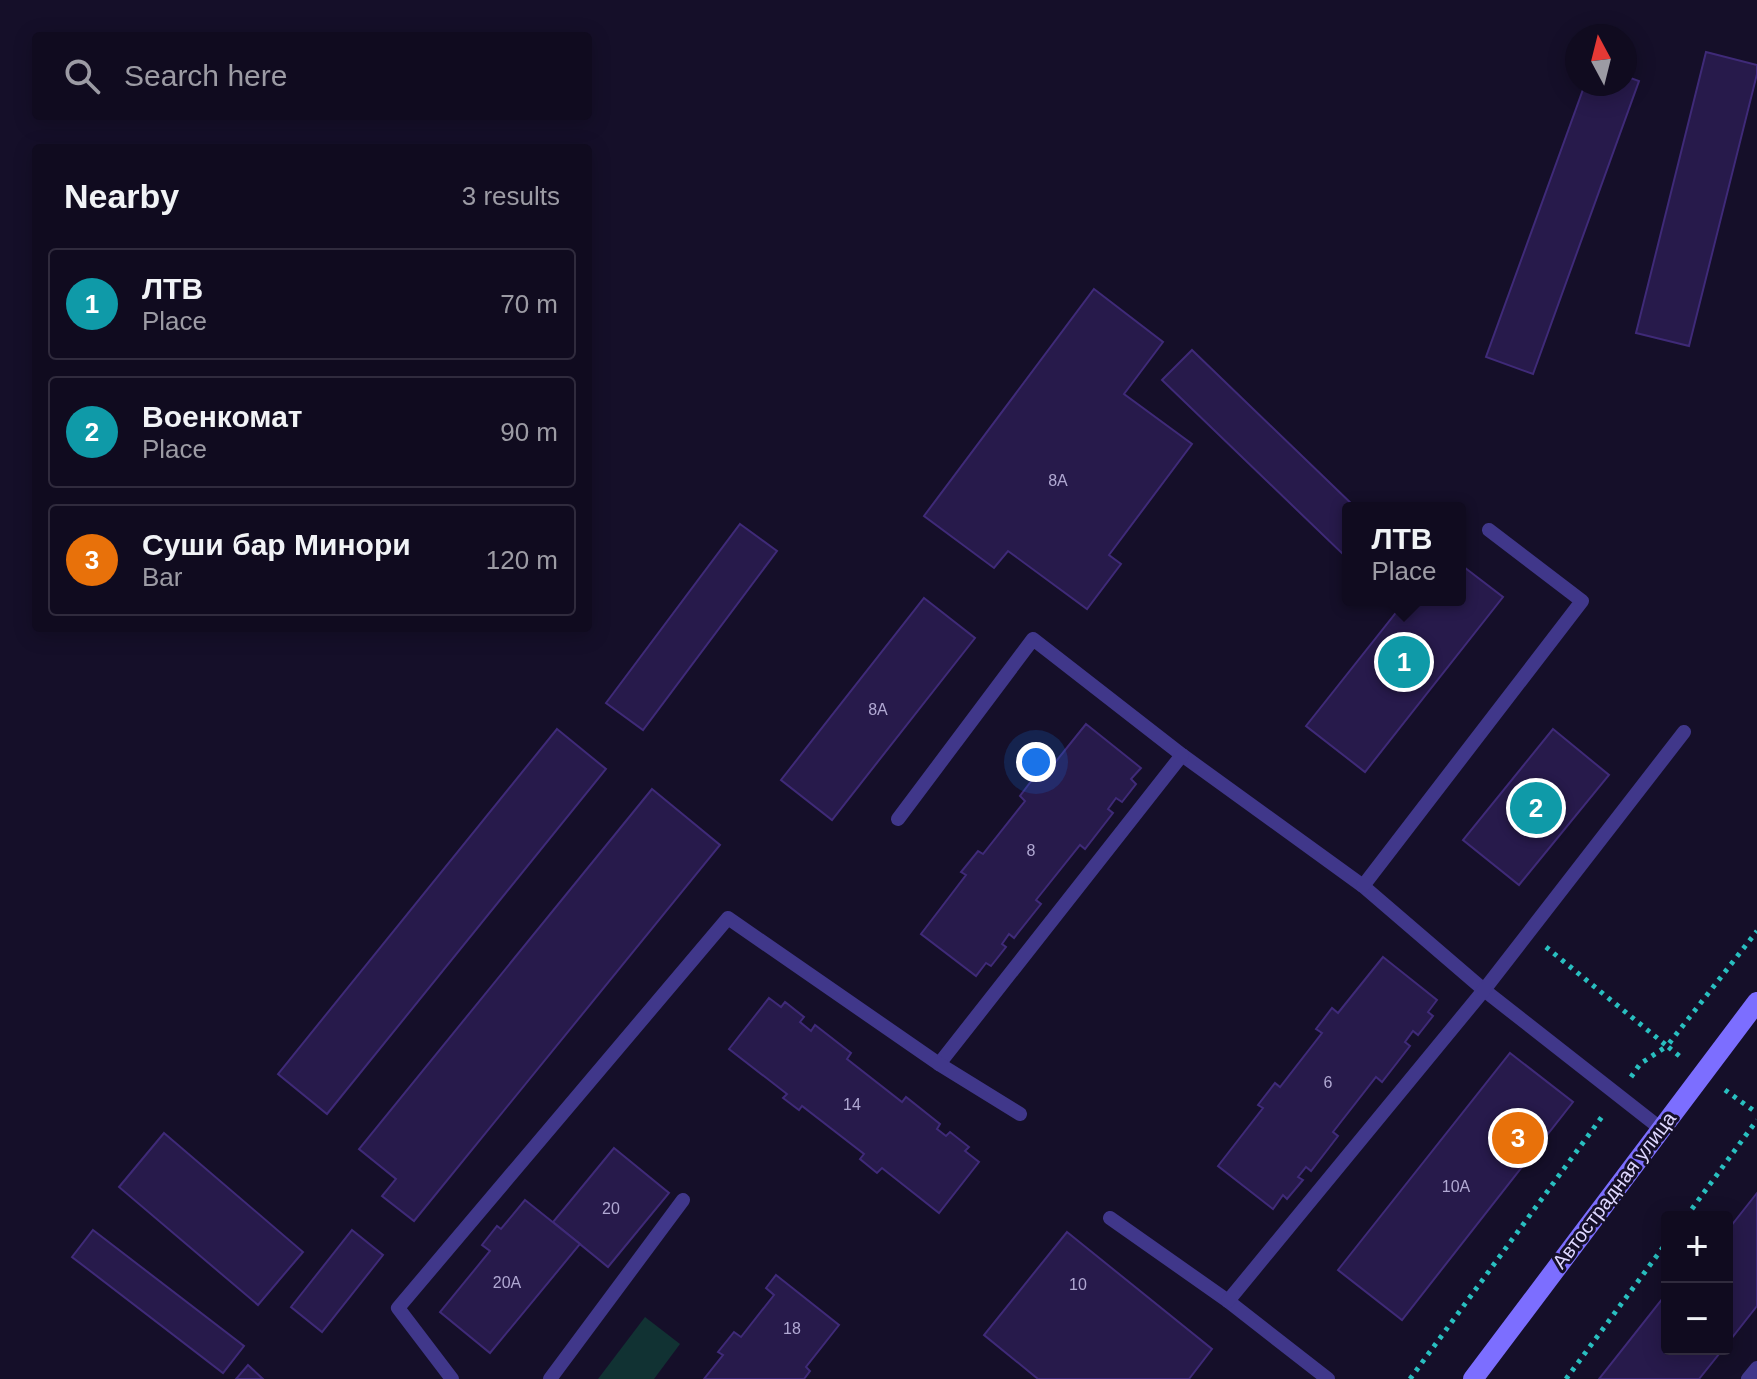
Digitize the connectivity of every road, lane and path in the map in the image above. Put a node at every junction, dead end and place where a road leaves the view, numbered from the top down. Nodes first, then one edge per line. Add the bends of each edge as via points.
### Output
1 (1489, 530) dead end
2 (1684, 732) dead end
3 (1182, 755) junction
4 (898, 819) dead end
5 (1363, 886) junction
6 (1757, 931) edge
7 (1529, 933) junction
8 (1484, 990) junction
9 (1757, 1002) edge
10 (1667, 1046) junction
11 (939, 1064) junction
12 (1702, 1073) junction
13 (1622, 1089) dead end
14 (1613, 1102) dead end
15 (1757, 1113) edge
16 (1020, 1114) dead end
17 (1757, 1120) edge
18 (1660, 1128) junction
19 (683, 1200) dead end
20 (1690, 1211) edge
21 (1110, 1218) dead end
22 (1661, 1250) edge
23 (1228, 1301) junction
24 (1757, 1368) edge
25 (452, 1379) edge
26 (550, 1379) edge
27 (1328, 1379) edge
28 (1410, 1379) edge
29 (1473, 1379) edge
30 (1566, 1379) edge
31 (1748, 1379) edge

1 - 5 lane via 1582,601
2 - 7 lane
3 - 4 lane via 1033,639
3 - 5 lane
3 - 11 lane
5 - 8 lane
6 - 10 path
7 - 8 lane
7 - 10 path
8 - 18 lane
8 - 23 lane
9 - 12 main road, Автострадная улица
10 - 12 path
10 - 13 path via 1640,1064
11 - 16 lane
11 - 25 lane via 728,918 398,1308
12 - 15 path
12 - 18 main road, Автострадная улица
14 - 28 path
17 - 20 path
18 - 29 main road, Автострадная улица
19 - 26 lane
21 - 23 lane
22 - 30 path
23 - 27 lane
24 - 31 lane

